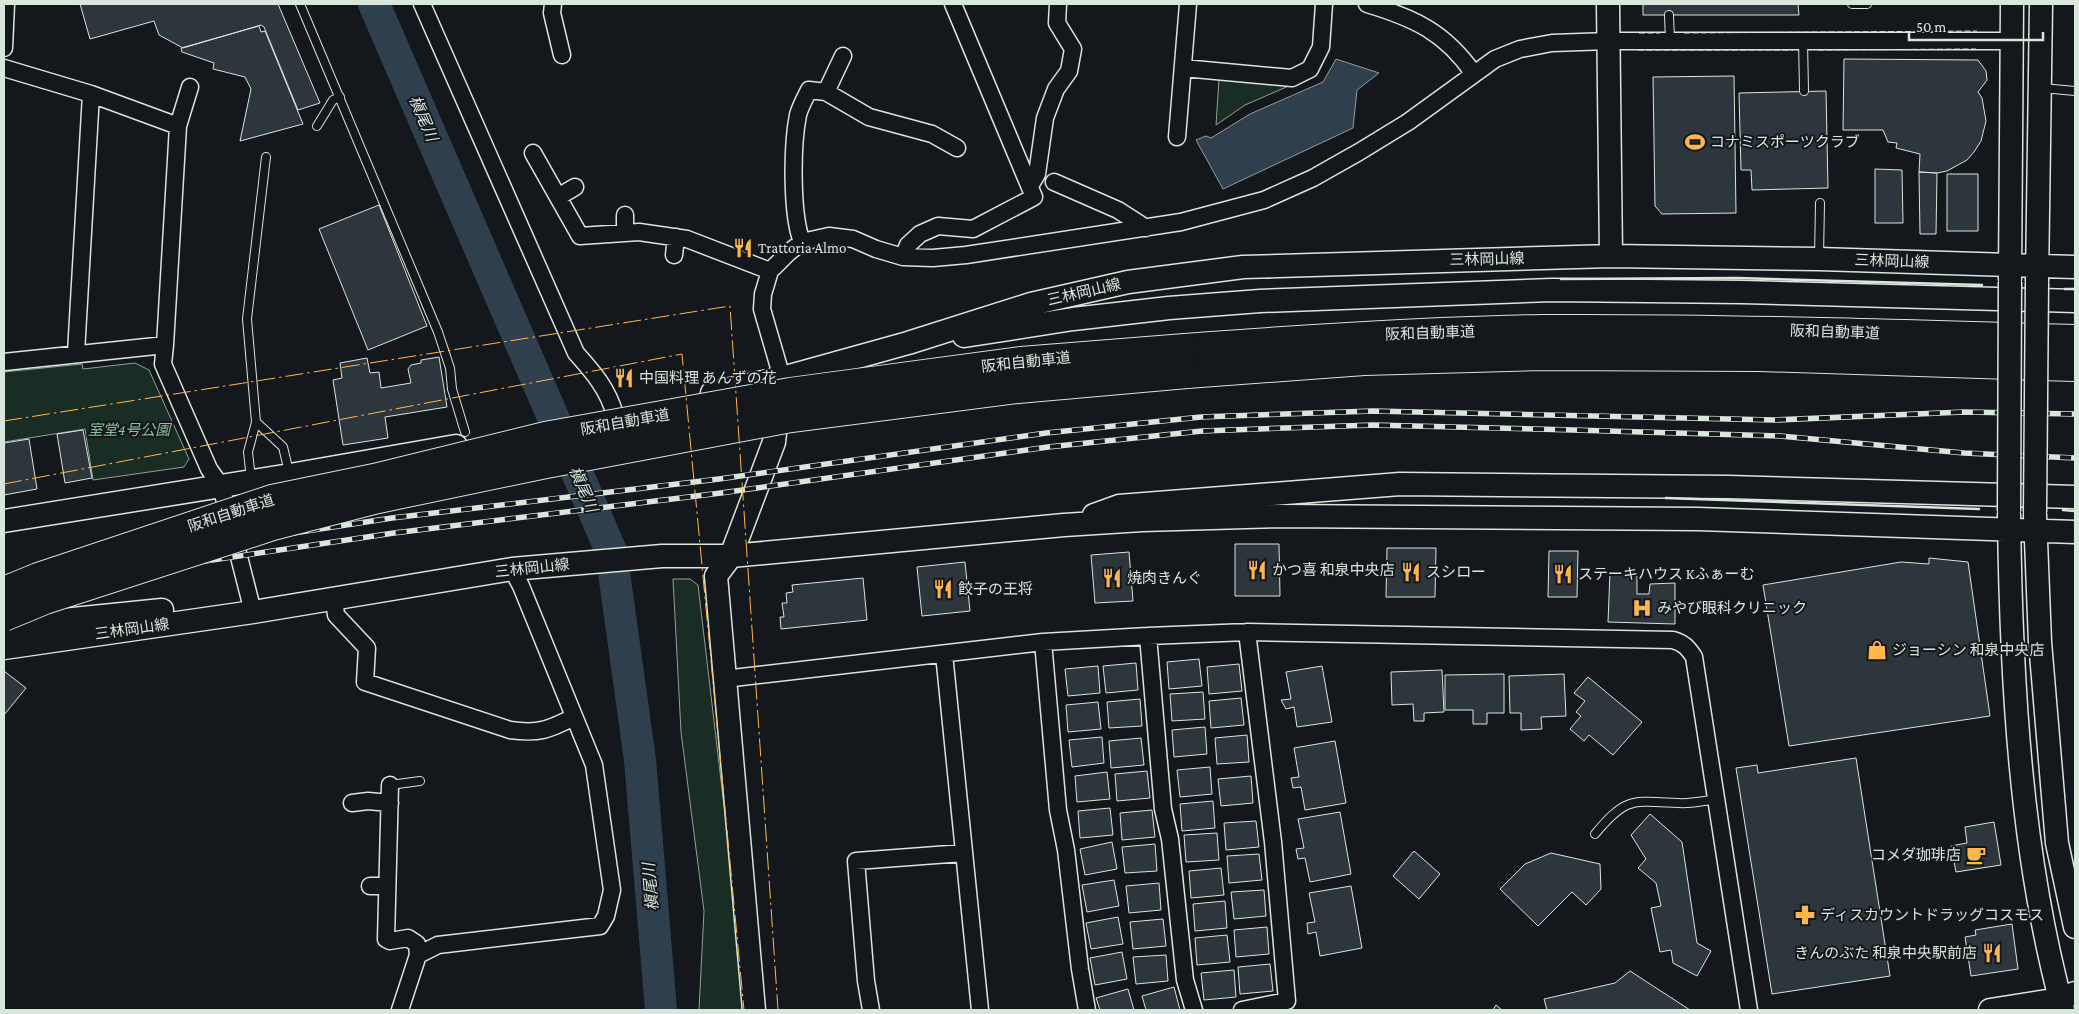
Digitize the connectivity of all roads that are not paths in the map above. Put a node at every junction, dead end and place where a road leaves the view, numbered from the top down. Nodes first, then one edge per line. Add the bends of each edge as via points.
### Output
1 (6, 4) edge
2 (300, 4) edge
3 (422, 4) edge
4 (553, 4) edge
5 (953, 4) edge
6 (1058, 4) edge
7 (1188, 4) edge
8 (1324, 4) edge
9 (1367, 4) edge
10 (1608, 4) edge
11 (1852, 4) edge
12 (1867, 4) edge
13 (2012, 4) edge
14 (2041, 4) edge
15 (1389, 7) edge
16 (1669, 15) dead end
17 (1609, 41) junction
18 (1670, 41) junction
19 (1803, 41) junction
20 (2012, 41) junction
21 (4, 48) edge
22 (562, 55) dead end
23 (842, 56) dead end
24 (4, 68) edge
25 (1183, 68) junction
26 (1474, 74) junction
27 (190, 87) dead end
28 (2040, 87) junction
29 (1804, 91) dead end
30 (2075, 91) edge
31 (826, 92) junction
32 (91, 94) junction
33 (340, 98) junction
34 (178, 126) junction
35 (317, 126) dead end
36 (1177, 137) dead end
37 (957, 148) dead end
38 (533, 153) dead end
39 (266, 157) dead end
40 (1054, 182) dead end
41 (1030, 186) junction
42 (575, 187) dead end
43 (558, 197) junction
44 (1820, 203) dead end
45 (625, 215) dead end
46 (1146, 228) junction
47 (625, 233) junction
48 (676, 237) junction
49 (802, 242) junction
50 (674, 255) dead end
51 (1611, 256) junction
52 (903, 257) junction
53 (1819, 259) junction
54 (2075, 267) edge
55 (770, 271) junction
56 (2010, 273) junction
57 (2037, 274) junction
58 (2075, 301) edge
59 (2075, 339) edge
60 (908, 343) junction
61 (165, 345) junction
62 (76, 354) junction
63 (1186, 361) junction
64 (4, 362) edge
65 (2075, 366) edge
66 (782, 378) junction
67 (607, 417) junction
68 (256, 422) junction
69 (472, 437) junction
70 (290, 475) junction
71 (251, 481) junction
72 (221, 486) junction
73 (2075, 497) edge
74 (91, 508) junction
75 (2009, 520) junction
76 (4, 521) edge
77 (2035, 521) junction
78 (1064, 525) junction
79 (4, 532) edge
80 (2075, 532) edge
81 (731, 556) junction
82 (521, 568) junction
83 (4, 591) edge
84 (334, 598) junction
85 (253, 612) junction
86 (4, 617) edge
87 (4, 626) edge
88 (1248, 632) junction
89 (1148, 636) junction
90 (1043, 642) junction
91 (4, 648) edge
92 (944, 654) junction
93 (724, 679) junction
94 (574, 717) junction
95 (420, 781) dead end
96 (390, 785) joint
97 (1717, 799) junction
98 (352, 803) dead end
99 (390, 803) junction
100 (1594, 834) dead end
101 (963, 853) junction
102 (370, 886) dead end
103 (388, 886) junction
104 (2075, 927) edge
105 (418, 955) junction
106 (2068, 1001) edge
107 (400, 1010) edge
108 (754, 1010) edge
109 (871, 1010) edge
110 (980, 1010) edge
111 (1087, 1010) edge
112 (1194, 1010) edge
113 (1242, 1010) edge
114 (1750, 1010) edge
115 (1990, 1010) edge

1 - 21 street
2 - 33 lane
3 - 67 street via 576,353 600,379 612,404
4 - 22 street via 552,13
5 - 41 street
6 - 41 street via 1057,23 1073,50 1069,71 1056,89 1045,118 1037,174
7 - 25 street
8 - 25 street via 1321,48 1310,69 1292,78
9 - 15 street
10 - 17 main road
11 - 12 lane
13 - 20 main road
14 - 28 main road
15 - 26 street via 1450,44
16 - 18 lane
17 - 18 street
17 - 26 street via 1552,43 1520,49
17 - 51 main road
18 - 19 street
19 - 20 street
19 - 29 lane
20 - 56 main road
23 - 31 street
24 - 32 street
25 - 36 street
26 - 46 street via 1408,122 1313,178 1264,200 1224,212
27 - 34 street
28 - 30 lane
28 - 57 main road
31 - 37 street via 869,117 932,134
31 - 49 street via 809,90 798,114 794,152 795,199
32 - 34 street
32 - 62 street
33 - 35 lane via 333,100
33 - 69 lane via 438,332 450,368 452,388
34 - 61 street
38 - 43 street
39 - 68 lane via 247,319
40 - 46 street via 1118,210
41 - 52 street via 1034,197 973,228 938,226 920,234 908,245
42 - 43 street
43 - 47 street via 580,236
44 - 53 lane
45 - 47 street
46 - 52 street via 966,255
47 - 48 street
48 - 50 street
48 - 55 street
49 - 52 street via 829,236 853,240
49 - 55 street
51 - 53 main road, 三林岡山線
51 - 60 main road, 三林岡山線 via 1243,267 1128,282 1030,304
53 - 56 main road, 三林岡山線
54 - 57 main road, 三林岡山線
55 - 66 street via 762,309
56 - 57 main road, 三林岡山線
56 - 75 main road, bridge
57 - 77 main road, bridge
58 - 60 main road, 三林岡山線 via 1562,290 1279,300 1169,308
59 - 63 highway, 阪和自動車道 via 1758,329 1551,329 1363,335
60 - 66 main road, 三林岡山線
61 - 62 street
61 - 72 street via 163,364 209,469
62 - 64 street
63 - 65 highway, 阪和自動車道 via 1364,361 1541,356 1760,357
63 - 83 highway, 阪和自動車道, bridge via 1021,360 800,391 545,436 272,499
63 - 86 highway, 阪和自動車道, bridge via 1018,389 791,418 378,499 273,526 45,600
66 - 67 main road, 三林岡山線
66 - 81 main road via 774,442
67 - 69 main road, 三林岡山線
68 - 70 lane via 283,447
68 - 71 lane via 248,452
69 - 70 main road, 三林岡山線
70 - 71 main road, 三林岡山線
71 - 72 main road, 三林岡山線
72 - 74 main road, 三林岡山線
72 - 85 street
73 - 78 main road, 三林岡山線 via 1729,487 1400,484 1119,506
74 - 76 main road, 三林岡山線
74 - 79 main road
75 - 77 main road, 三林岡山線
75 - 78 main road, 三林岡山線 via 1278,516
75 - 106 main road via 2018,724 2028,836 2042,917
77 - 80 main road, 三林岡山線
77 - 104 main road via 2040,642 2057,843
78 - 81 main road, 三林岡山線
81 - 82 main road, 三林岡山線 via 651,557
81 - 93 main road via 716,576
82 - 84 main road, 三林岡山線
82 - 94 street via 521,586
84 - 85 main road, 三林岡山線
84 - 94 street via 336,615 367,648 365,682 510,730 534,733
85 - 87 main road via 233,603 215,604
85 - 91 main road, 三林岡山線
88 - 89 street
88 - 97 street via 1680,642 1694,657
88 - 113 street via 1273,842 1287,1001
89 - 90 street
89 - 112 street via 1163,809 1170,839 1185,980
90 - 92 street
90 - 111 street via 1058,810
92 - 93 street
92 - 101 street
93 - 108 main road
94 - 105 street via 594,765 612,890 606,916 600,926 438,945
95 - 96 lane
96 - 99 street
97 - 100 lane via 1680,803 1652,800 1629,804 1613,813
97 - 114 street
98 - 99 street
99 - 103 street
101 - 109 street via 856,861
101 - 110 street
102 - 103 street
103 - 105 street via 386,939 408,938 417,944
105 - 107 street
106 - 115 main road

